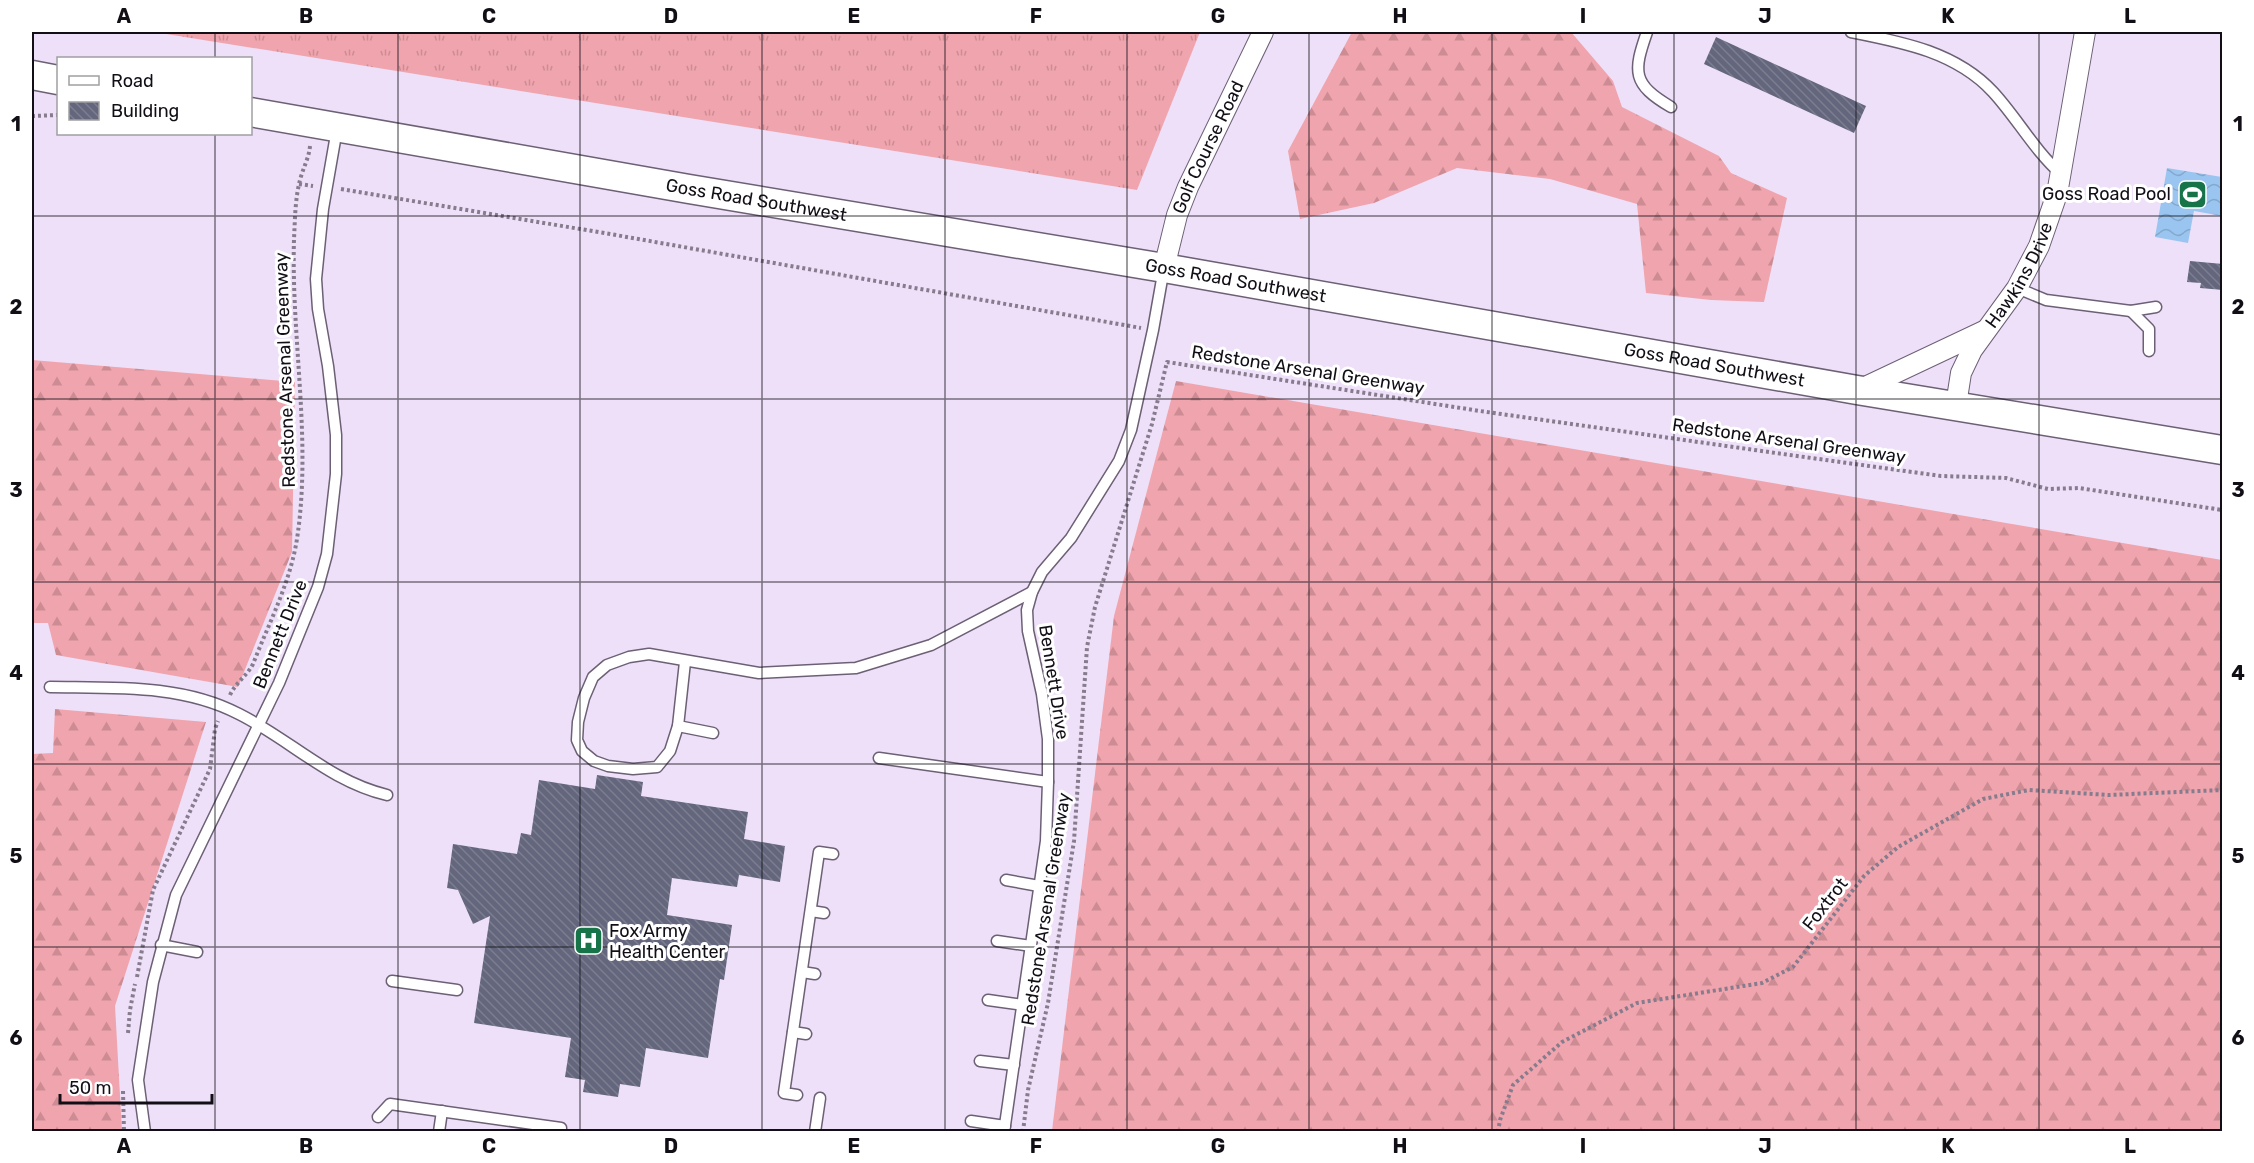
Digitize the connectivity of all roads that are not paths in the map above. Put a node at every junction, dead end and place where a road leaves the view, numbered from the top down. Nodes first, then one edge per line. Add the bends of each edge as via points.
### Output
1 (1263, 32) edge
2 (1647, 32) edge
3 (1851, 32) edge
4 (2085, 32) edge
5 (32, 75) edge
6 (57, 80) edge
7 (1671, 107) dead end
8 (252, 112) edge
9 (337, 127) junction
10 (2061, 174) junction
11 (1164, 268) junction
12 (2017, 288) junction
13 (2156, 307) dead end
14 (2131, 311) junction
15 (1984, 331) junction
16 (2149, 351) dead end
17 (1857, 390) junction
18 (1956, 405) junction
19 (2223, 450) edge
20 (1032, 592) junction
21 (685, 662) junction
22 (50, 687) dead end
23 (259, 724) junction
24 (678, 726) junction
25 (713, 733) dead end
26 (879, 758) dead end
27 (1048, 782) junction
28 (387, 795) dead end
29 (833, 854) dead end
30 (1006, 880) dead end
31 (1039, 886) junction
32 (811, 911) junction
33 (824, 913) dead end
34 (997, 941) dead end
35 (161, 945) junction
36 (1031, 946) junction
37 (197, 952) dead end
38 (802, 972) junction
39 (815, 974) dead end
40 (392, 981) dead end
41 (457, 990) dead end
42 (988, 1000) dead end
43 (1023, 1005) junction
44 (793, 1032) junction
45 (806, 1034) dead end
46 (980, 1060) dead end
47 (1014, 1065) junction
48 (797, 1095) dead end
49 (820, 1098) dead end
50 (442, 1111) junction
51 (378, 1118) dead end
52 (501, 1120) junction
53 (971, 1121) dead end
54 (561, 1128) dead end
55 (1005, 1129) edge
56 (145, 1131) edge
57 (440, 1131) edge
58 (499, 1131) edge
59 (815, 1131) edge

1 - 11 street, Golf Course Road via 1188,187
2 - 7 lane via 1637,59 1638,74 1654,97
3 - 10 lane via 1929,50 1965,68 1992,92 2042,157
4 - 10 street, Hawkins Drive
5 - 6 street
8 - 9 street, Goss Road Southwest
9 - 11 street, Goss Road Southwest
9 - 23 lane, Bennett Drive via 316,279 336,435 332,518 318,587
10 - 12 street, Hawkins Drive via 2039,246
11 - 17 street, Goss Road Southwest
11 - 20 lane, Bennett Drive via 1131,430 1119,462
12 - 14 lane via 2046,300
12 - 15 street, Hawkins Drive
13 - 14 lane
14 - 16 lane via 2149,329
15 - 17 street
15 - 18 street, Hawkins Drive via 1961,373
17 - 18 street, Goss Road Southwest
18 - 19 street, Goss Road Southwest
20 - 21 lane via 931,645 856,668 759,673
20 - 27 lane, Bennett Drive via 1027,610 1028,631 1048,740
21 - 24 lane
21 - 24 lane via 649,654 607,665 593,677 584,698 577,740 582,751 594,761 633,770 657,767 670,751
22 - 23 lane via 140,689 201,697
23 - 28 lane via 329,771
23 - 35 lane, Bennett Drive via 180,885
24 - 25 lane
26 - 27 lane
27 - 31 lane, Bennett Drive via 1046,841
29 - 32 lane via 819,852
30 - 31 lane
31 - 36 lane, Bennett Drive
32 - 33 lane
32 - 38 lane
34 - 36 lane
35 - 37 lane
35 - 56 lane, Bennett Drive via 138,1080
36 - 43 lane, Bennett Drive
38 - 39 lane
38 - 44 lane
40 - 41 lane
42 - 43 lane
43 - 47 lane, Bennett Drive
44 - 45 lane
44 - 48 lane via 784,1093
46 - 47 lane
47 - 55 lane, Bennett Drive
49 - 59 lane
50 - 51 lane via 390,1104
50 - 52 lane
50 - 57 lane
52 - 54 lane
52 - 58 lane
53 - 55 lane

